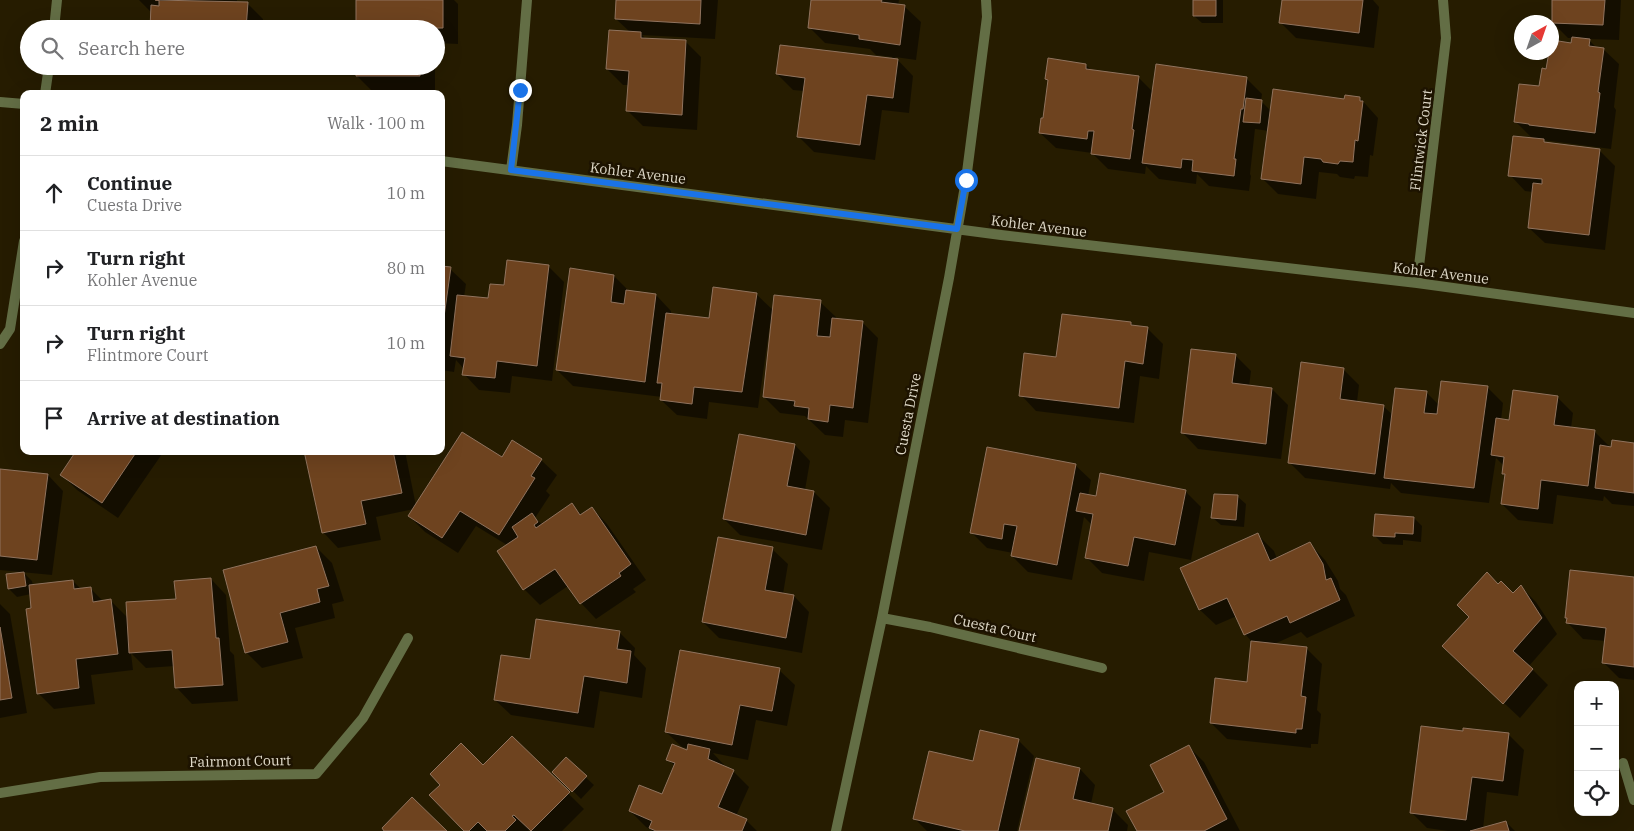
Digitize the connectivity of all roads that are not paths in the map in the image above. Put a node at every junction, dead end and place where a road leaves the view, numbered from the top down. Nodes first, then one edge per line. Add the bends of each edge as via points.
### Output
1 (58, 0) edge
2 (527, 0) edge
3 (986, 0) edge
4 (1443, 0) edge
5 (55, 20) edge
6 (48, 75) edge
7 (46, 90) edge
8 (0, 102) edge
9 (20, 104) edge
10 (445, 162) edge
11 (511, 170) junction
12 (957, 229) junction
13 (20, 266) edge
14 (1417, 283) junction
15 (1634, 313) edge
16 (0, 344) edge
17 (882, 618) junction
18 (408, 638) dead end
19 (1102, 668) dead end
20 (1623, 763) dead end
21 (0, 793) edge
22 (1634, 800) edge
23 (836, 831) edge

1 - 5 street
2 - 11 street
3 - 12 street, Cuesta Drive via 987,17
4 - 14 street, Flintwick Court via 1446,38
6 - 7 street
8 - 9 street
10 - 11 street, Kohler Avenue
11 - 12 street, Kohler Avenue
12 - 14 street, Kohler Avenue
12 - 17 street, Cuesta Drive
13 - 16 street via 10,329
14 - 15 street, Kohler Avenue
17 - 19 street, Cuesta Court
17 - 23 street, Cuesta Drive
18 - 21 street, Fairmont Court via 363,718 316,774 100,777
20 - 22 street

